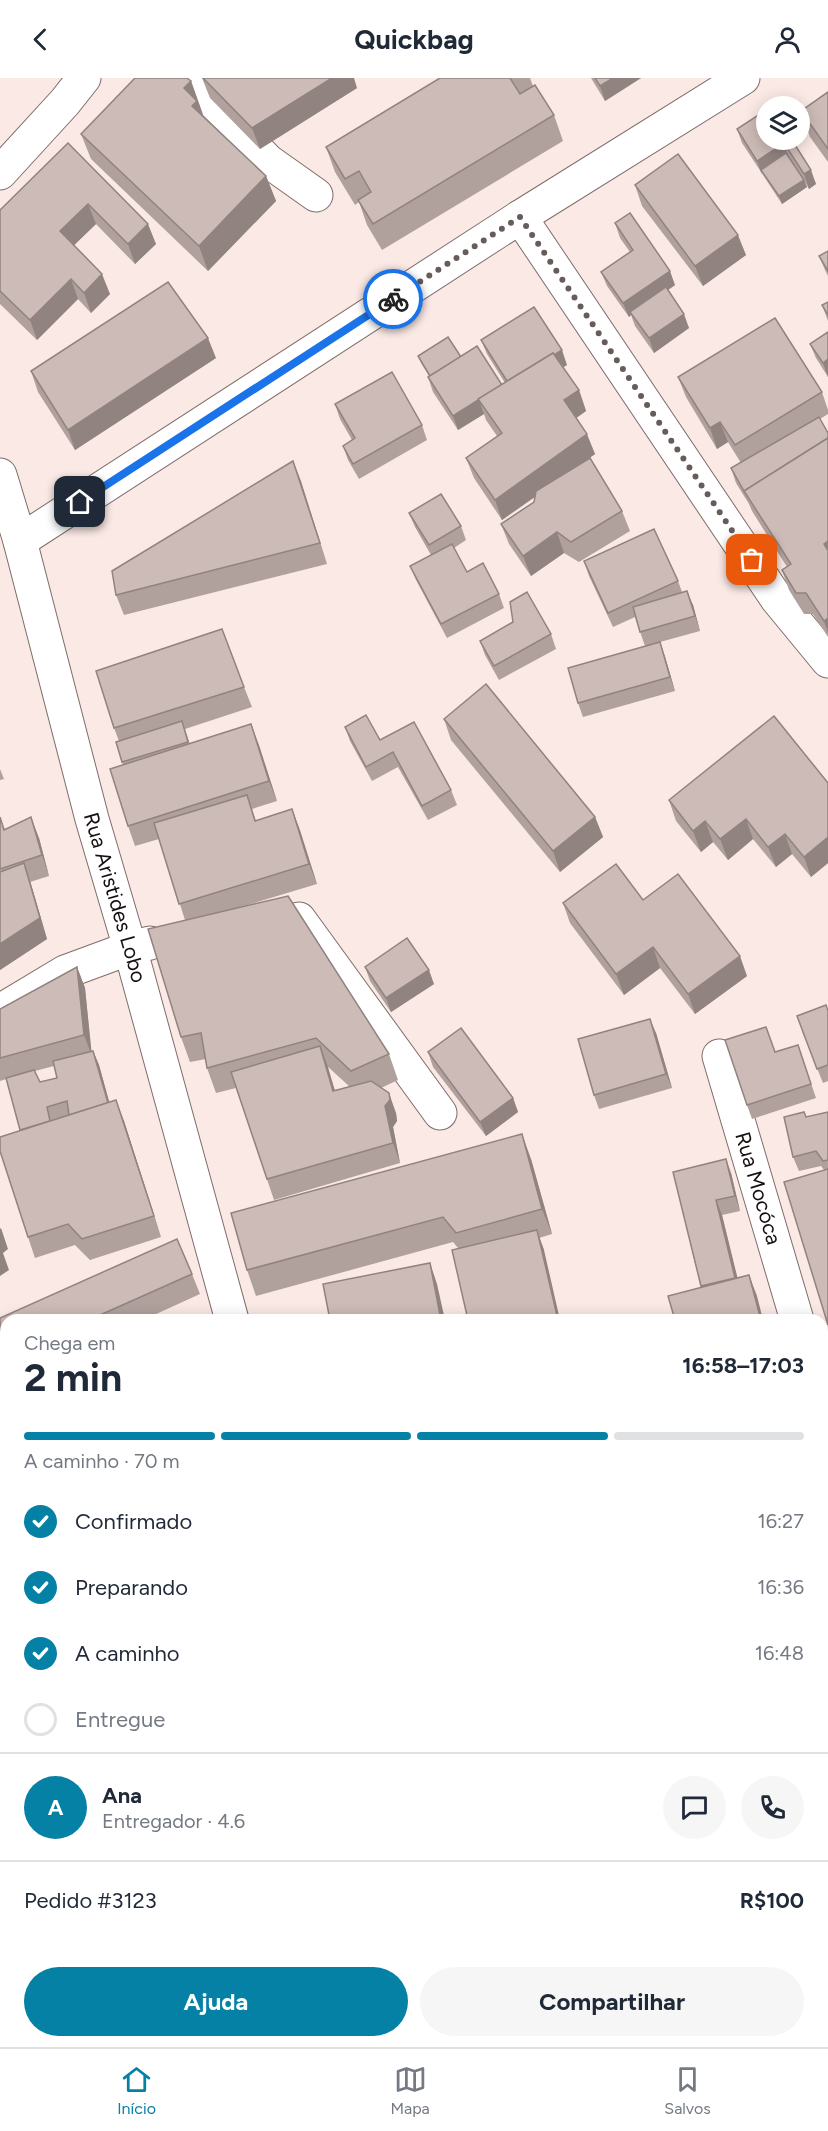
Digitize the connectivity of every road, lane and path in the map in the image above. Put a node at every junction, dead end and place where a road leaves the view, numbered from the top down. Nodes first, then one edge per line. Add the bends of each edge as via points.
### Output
1 (84, 78) edge
2 (187, 78) edge
3 (743, 78) edge
4 (0, 173) edge
5 (316, 195) dead end
6 (520, 217) junction
7 (0, 475) edge
8 (20, 541) junction
9 (828, 661) edge
10 (268, 917) edge
11 (180, 936) edge
12 (130, 948) junction
13 (0, 1011) edge
14 (719, 1056) dead end
15 (440, 1113) dead end
16 (230, 1314) edge
17 (795, 1314) edge

1 - 4 street
2 - 5 street via 268,161
3 - 6 street
6 - 8 street
6 - 9 street via 777,599
7 - 8 street, Rua Aristides Lobo
8 - 12 street, Rua Aristides Lobo via 92,819
10 - 15 street via 292,914 300,919
11 - 12 street
12 - 13 street via 65,972
12 - 16 street, Rua Aristides Lobo
14 - 17 street, Rua Mocóca

